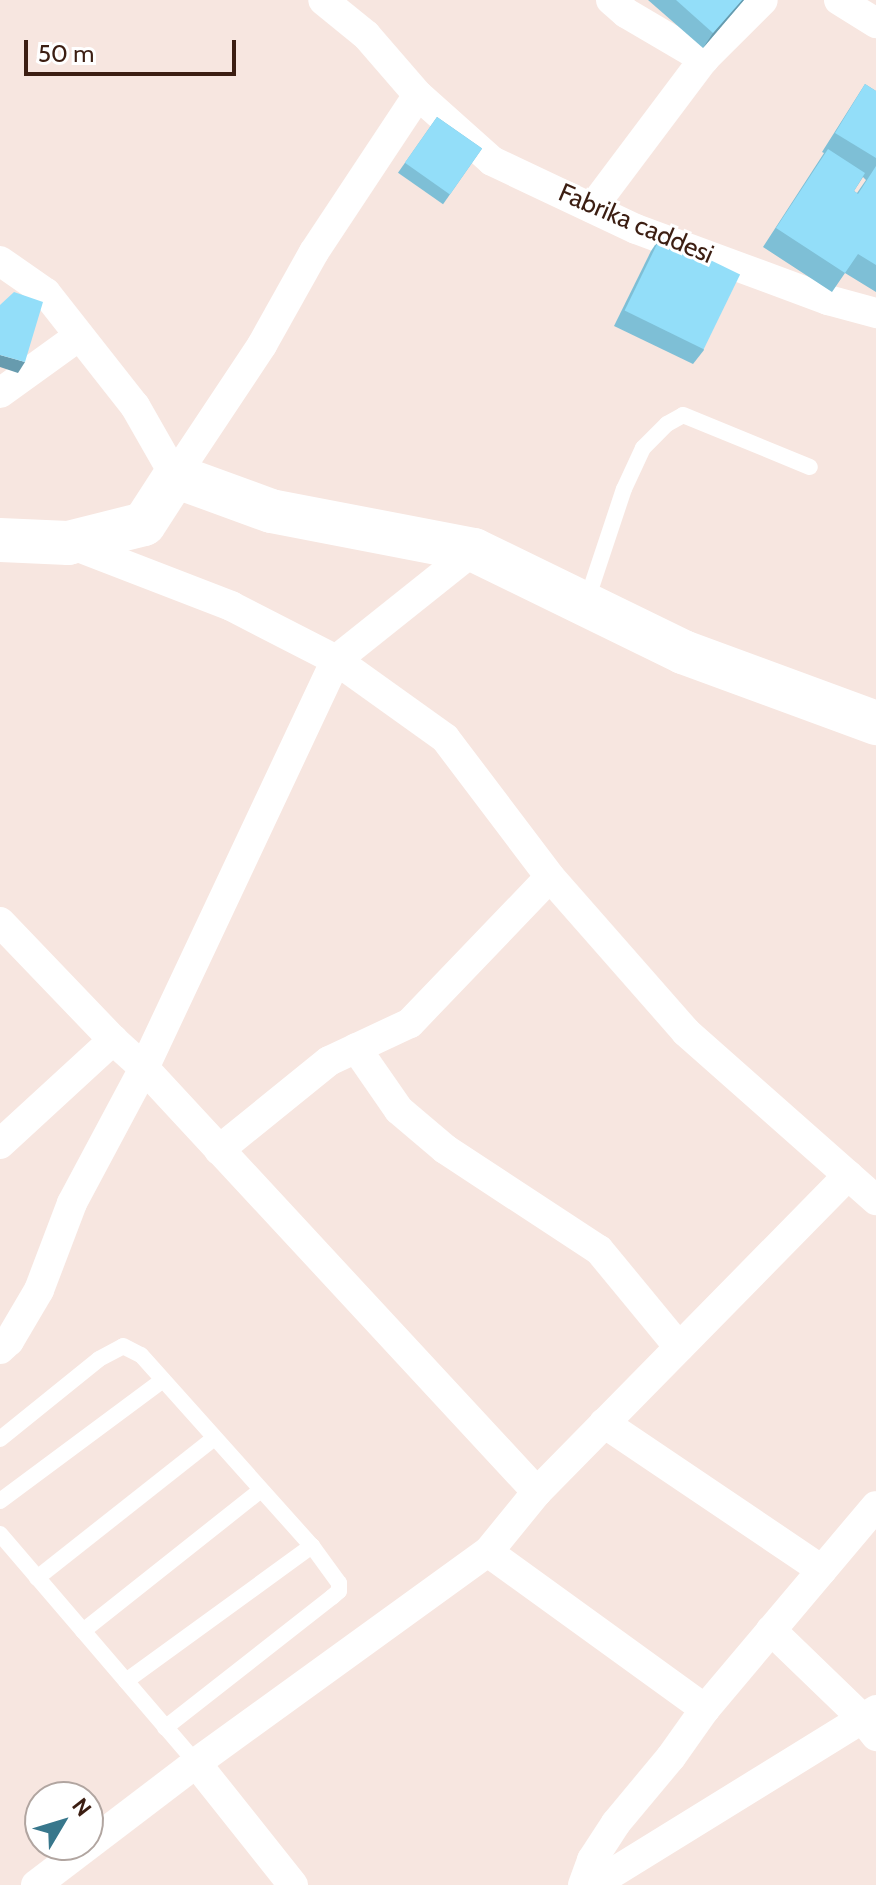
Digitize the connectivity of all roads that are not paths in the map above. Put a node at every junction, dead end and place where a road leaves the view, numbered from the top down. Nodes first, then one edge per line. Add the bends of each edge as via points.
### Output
1 (323, 0) edge
2 (611, 0) edge
3 (763, 0) edge
4 (839, 0) edge
5 (876, 23) edge
6 (704, 59) junction
7 (418, 95) junction
8 (592, 208) junction
9 (0, 261) edge
10 (876, 313) edge
11 (79, 336) junction
12 (0, 393) edge
13 (810, 467) dead end
14 (175, 476) junction
15 (0, 540) edge
16 (68, 543) junction
17 (474, 550) junction
18 (586, 605) junction
19 (336, 660) junction
20 (876, 723) edge
21 (550, 877) junction
22 (0, 922) edge
23 (113, 1040) junction
24 (356, 1048) junction
25 (144, 1068) junction
26 (0, 1144) edge
27 (219, 1150) junction
28 (848, 1175) junction
29 (876, 1200) edge
30 (679, 1347) junction
31 (0, 1349) edge
32 (163, 1380) junction
33 (604, 1423) junction
34 (214, 1438) junction
35 (0, 1439) edge
36 (261, 1490) junction
37 (537, 1492) junction
38 (0, 1501) edge
39 (876, 1506) edge
40 (0, 1534) edge
41 (312, 1546) junction
42 (488, 1552) junction
43 (822, 1570) junction
44 (37, 1578) junction
45 (771, 1630) junction
46 (83, 1631) junction
47 (126, 1681) junction
48 (705, 1709) junction
49 (871, 1721) edge
50 (165, 1728) junction
51 (196, 1763) junction
52 (36, 1885) edge
53 (293, 1885) edge
54 (583, 1885) edge
55 (593, 1885) edge

1 - 7 street, Fabrika caddesi via 366,35
2 - 6 street
3 - 6 street
4 - 5 street
6 - 8 street
7 - 8 street, Fabrika caddesi via 492,161
7 - 14 street
8 - 10 street, Fabrika caddesi via 828,300
9 - 11 street via 46,293
11 - 12 street
11 - 14 street via 135,406
13 - 18 lane via 683,415 667,424 643,448 624,489
14 - 16 street via 144,524
14 - 17 street via 271,511
15 - 16 street
16 - 19 street via 231,606
17 - 18 street
17 - 19 street
18 - 20 street via 683,652
19 - 21 street via 445,738
19 - 25 street
21 - 24 street via 410,1023
21 - 28 street via 686,1032
22 - 23 street
23 - 25 street
23 - 26 street
24 - 27 street via 329,1061
24 - 30 street via 399,1110 445,1149 599,1250
25 - 27 street
25 - 31 street via 72,1203 39,1290
27 - 37 street
28 - 29 street
28 - 30 street
30 - 33 street
32 - 34 lane
32 - 35 lane via 141,1355 123,1346 99,1359
32 - 38 lane
33 - 37 street
33 - 43 street
34 - 36 lane
34 - 44 lane
36 - 41 lane
36 - 46 lane
37 - 42 street
39 - 43 street
40 - 44 lane
41 - 47 lane
41 - 50 lane via 339,1583 339,1591
42 - 48 street
42 - 51 street
43 - 45 street
44 - 46 lane
45 - 48 street
45 - 49 street
46 - 47 lane
47 - 50 lane
48 - 54 street via 616,1823
49 - 55 street
50 - 51 lane
51 - 52 street
51 - 53 street

